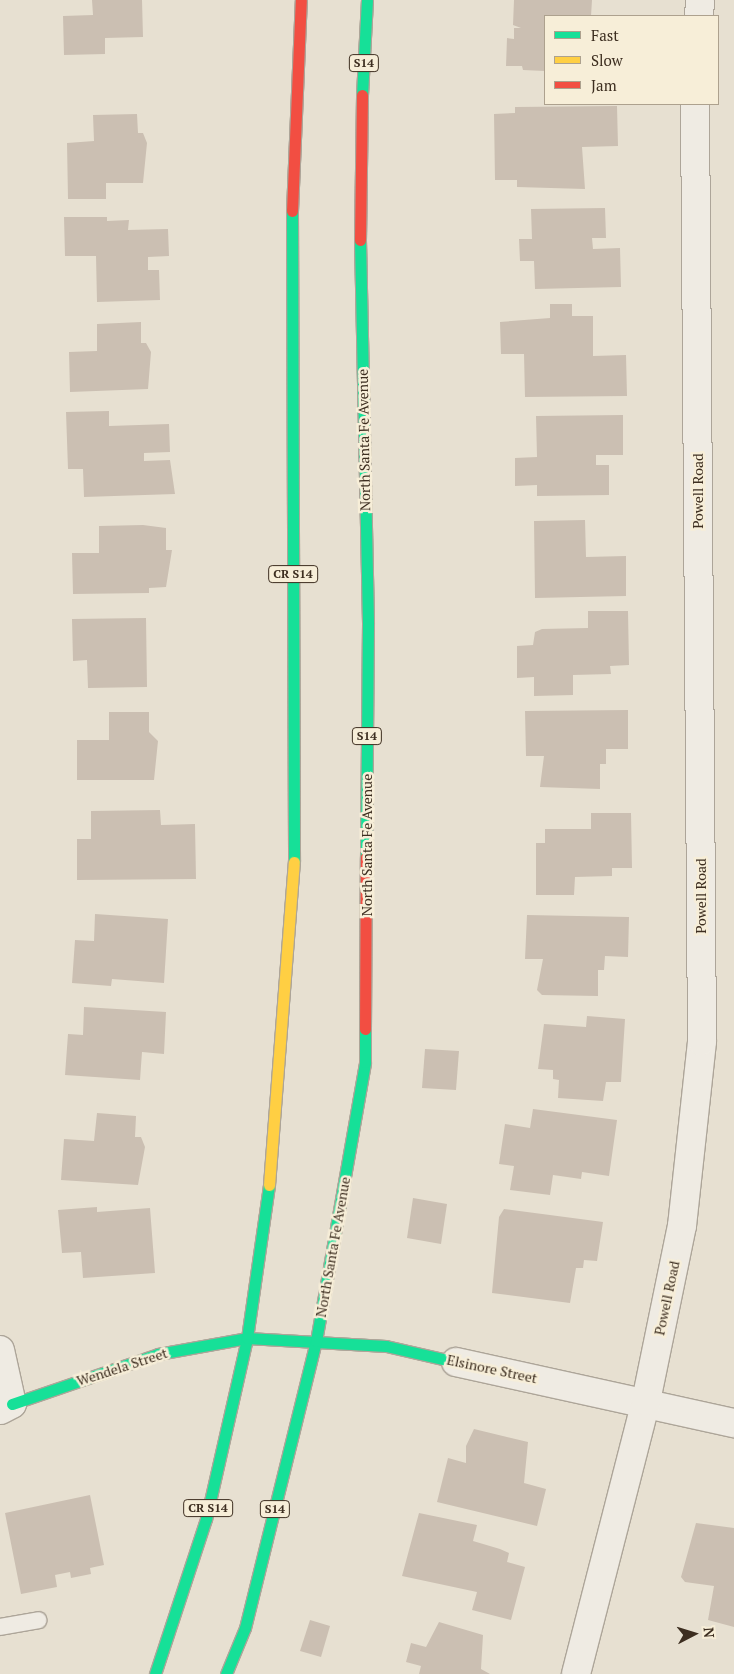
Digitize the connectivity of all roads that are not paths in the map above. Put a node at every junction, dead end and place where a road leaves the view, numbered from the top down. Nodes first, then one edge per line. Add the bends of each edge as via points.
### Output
1 (301, 0) edge
2 (367, 0) edge
3 (700, 0) edge
4 (699, 15) edge
5 (695, 105) edge
6 (247, 1338) junction
7 (316, 1341) junction
8 (0, 1350) edge
9 (456, 1362) joint
10 (646, 1401) junction
11 (6, 1407) edge
12 (734, 1423) edge
13 (38, 1620) dead end
14 (0, 1627) edge
15 (155, 1674) edge
16 (226, 1674) edge
17 (576, 1674) edge

1 - 6 main road, CR S14 via 292,182 294,866 274,1147
2 - 7 main road, North Santa Fe Avenue / S14 via 358,171 368,624 365,1062
3 - 4 street
5 - 10 street, Powell Road via 702,1042 682,1226
6 - 7 main road, Elsinore Street
6 - 11 main road, Wendela Street via 158,1354
6 - 15 main road, CR S14 via 206,1519
7 - 9 main road, Elsinore Street via 386,1346
7 - 16 main road, North Santa Fe Avenue / S14 via 245,1628
8 - 11 street
9 - 10 street, Elsinore Street
10 - 12 street, Elsinore Street
10 - 17 street, Powell Road
13 - 14 lane

